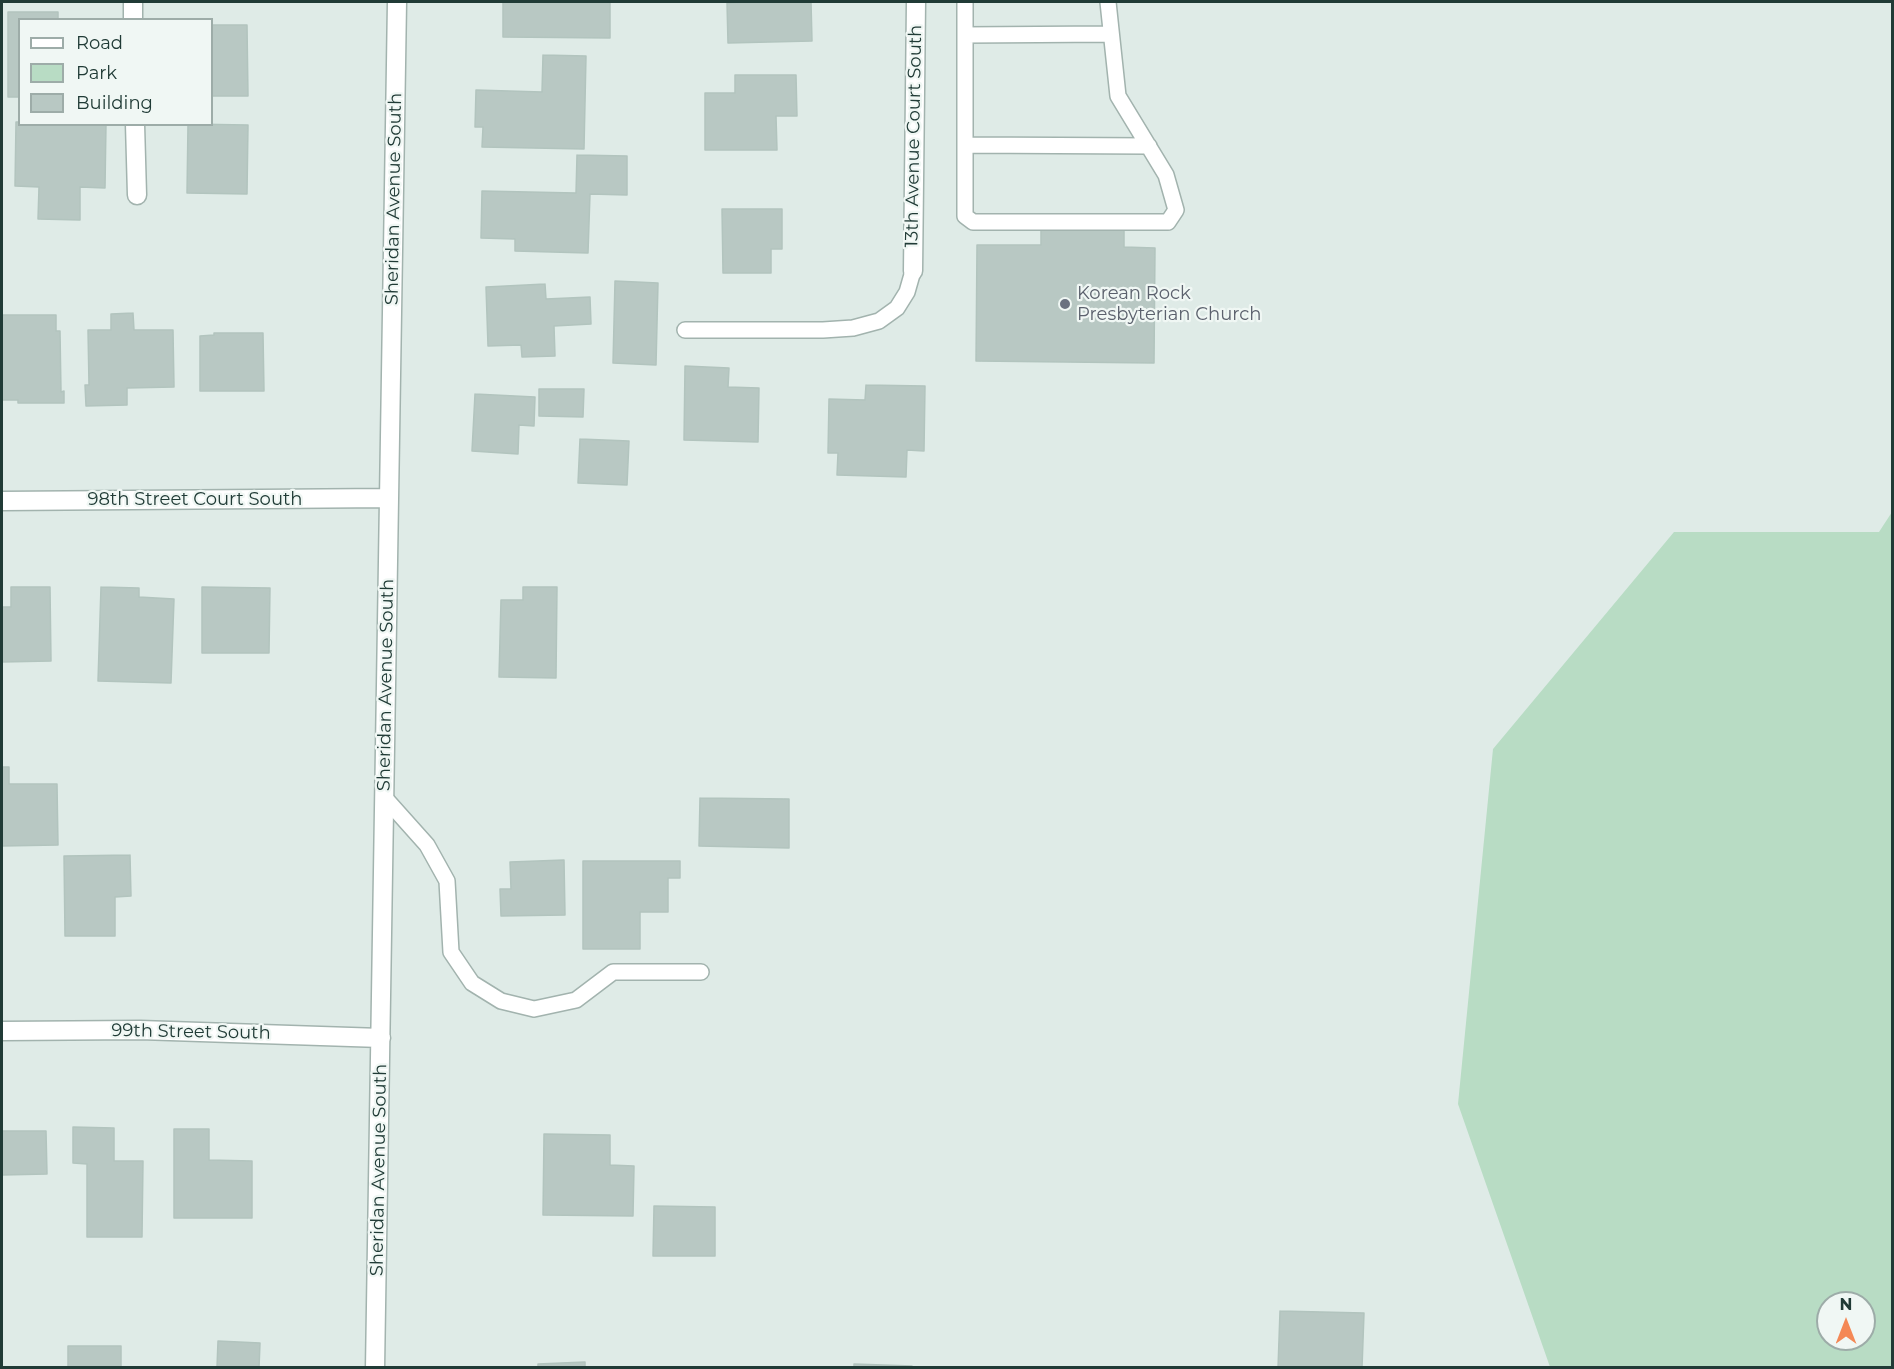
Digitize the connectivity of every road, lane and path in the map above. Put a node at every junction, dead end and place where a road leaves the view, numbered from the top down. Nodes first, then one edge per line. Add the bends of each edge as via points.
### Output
1 (133, 2) edge
2 (397, 2) edge
3 (916, 2) edge
4 (965, 2) edge
5 (1108, 2) edge
6 (133, 18) edge
7 (1111, 34) junction
8 (965, 35) junction
9 (135, 126) edge
10 (965, 144) junction
11 (1149, 146) junction
12 (137, 195) dead end
13 (913, 271) joint
14 (685, 330) dead end
15 (389, 498) junction
16 (2, 501) edge
17 (385, 798) junction
18 (700, 972) dead end
19 (2, 1031) edge
20 (381, 1038) junction
21 (375, 1368) edge

1 - 6 street
2 - 15 street, Sheridan Avenue South
3 - 13 street, 13th Avenue Court South
4 - 8 lane
5 - 7 lane
7 - 8 lane
7 - 11 lane via 1118,96
8 - 10 lane
9 - 12 street
10 - 11 lane
10 - 11 lane via 965,216 973,222 1168,222 1176,210 1166,175
13 - 14 lane via 897,308 879,321 853,328
15 - 16 street, 98th Street Court South
15 - 17 street, Sheridan Avenue South
17 - 18 lane via 427,845 447,881 451,952 472,983 501,1001 534,1009 576,1000 613,972
17 - 20 street, Sheridan Avenue South
19 - 20 street, 99th Street South via 140,1030
20 - 21 street, Sheridan Avenue South

